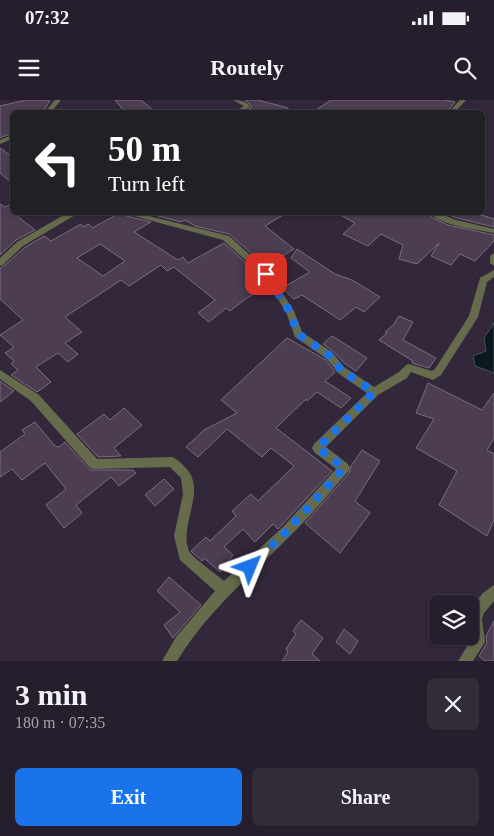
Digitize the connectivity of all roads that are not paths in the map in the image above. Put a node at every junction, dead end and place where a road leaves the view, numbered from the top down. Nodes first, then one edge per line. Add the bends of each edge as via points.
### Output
1 (58, 100) edge
2 (236, 100) edge
3 (463, 100) edge
4 (50, 110) edge
5 (241, 110) edge
6 (454, 110) edge
7 (72, 215) edge
8 (134, 215) edge
9 (434, 215) edge
10 (494, 231) edge
11 (494, 256) edge
12 (0, 263) edge
13 (494, 263) edge
14 (494, 273) edge
15 (0, 374) edge
16 (374, 392) junction
17 (224, 590) junction
18 (494, 592) edge
19 (169, 661) edge
20 (465, 661) edge

1 - 4 street
2 - 5 street via 246,104 247,107
3 - 6 street
7 - 12 street via 20,244
8 - 16 street via 226,238 266,274 290,312 298,334 330,356 341,370
9 - 10 street
11 - 13 street
14 - 16 street via 483,280 473,317 438,372 433,376 409,368 404,375
15 - 17 street via 35,398 94,464 172,462 186,475 189,494 180,536 184,556
16 - 17 street via 318,448 344,468 287,531
17 - 19 street
18 - 20 street via 480,604 474,620 478,642

